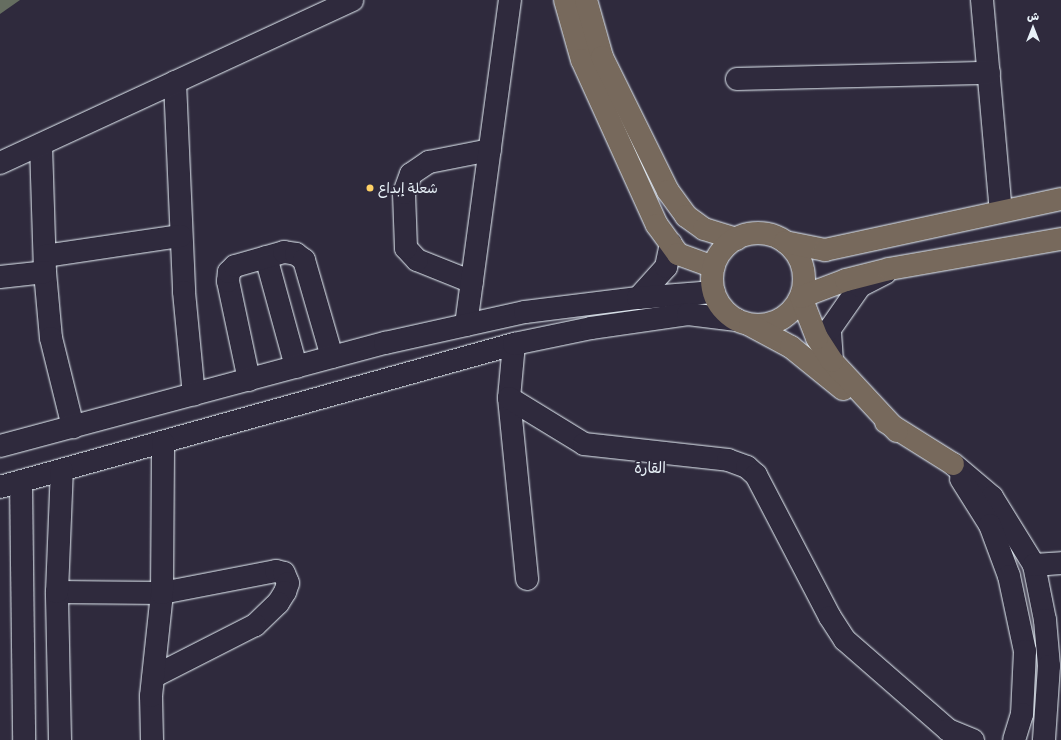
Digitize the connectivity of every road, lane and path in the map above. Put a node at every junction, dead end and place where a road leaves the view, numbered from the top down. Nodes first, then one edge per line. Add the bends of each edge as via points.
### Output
1 (352, 0) edge
2 (510, 0) edge
3 (565, 0) edge
4 (586, 0) edge
5 (982, 0) edge
6 (989, 73) junction
7 (737, 79) dead end
8 (175, 82) junction
9 (41, 145) junction
10 (490, 150) junction
11 (0, 163) edge
12 (1061, 199) edge
13 (1001, 211) junction
14 (181, 236) junction
15 (737, 239) junction
16 (1061, 239) edge
17 (785, 242) junction
18 (671, 244) junction
19 (266, 257) junction
20 (45, 264) junction
21 (714, 267) junction
22 (893, 268) junction
23 (0, 277) edge
24 (472, 282) junction
25 (714, 292) junction
26 (801, 297) junction
27 (638, 298) junction
28 (743, 322) junction
29 (466, 325) junction
30 (514, 344) junction
31 (332, 357) junction
32 (832, 361) junction
33 (296, 367) junction
34 (248, 380) junction
35 (194, 394) junction
36 (508, 398) junction
37 (74, 427) junction
38 (896, 431) junction
39 (163, 443) junction
40 (0, 446) edge
41 (953, 464) junction
42 (62, 470) junction
43 (21, 481) junction
44 (0, 487) edge
45 (1061, 563) edge
46 (1034, 566) junction
47 (527, 579) dead end
48 (57, 592) junction
49 (162, 593) junction
50 (153, 677) junction
51 (945, 735) edge
52 (24, 740) edge
53 (60, 740) edge
54 (152, 740) edge
55 (973, 740) edge
56 (1014, 740) edge
57 (1044, 740) edge

1 - 8 street
2 - 10 street
3 - 18 main road via 582,60 657,225
4 - 15 main road via 602,57 668,191 686,216 704,228
5 - 6 street
6 - 7 street
6 - 13 street
8 - 9 street
8 - 14 street
9 - 11 street
9 - 20 street
10 - 24 street
10 - 24 street via 429,162 411,174 404,193 406,248 417,260
12 - 13 main road
13 - 17 main road via 825,250
14 - 20 street
14 - 35 street via 186,328
15 - 17 main road via 762,233
15 - 21 main road via 727,246
16 - 22 main road
17 - 26 main road via 794,251 804,273
18 - 21 main road via 678,254
18 - 27 street via 666,266
19 - 31 street via 284,252 296,254 304,260
19 - 33 street
19 - 34 street via 235,266 229,272 228,281
20 - 23 street
20 - 37 street via 51,338
21 - 25 main road
22 - 26 main road via 846,280
22 - 32 street via 860,286 830,330
24 - 29 street
25 - 27 street
25 - 28 main road via 727,313
26 - 28 main road via 794,309 774,323 762,326
26 - 32 main road via 817,338
27 - 29 street via 525,312
28 - 30 street via 688,314 591,328
28 - 38 main road via 791,346
29 - 31 street
30 - 36 street
30 - 39 street
31 - 33 street
32 - 38 main road
33 - 34 street
34 - 35 street
35 - 37 street
36 - 47 street
36 - 51 street via 584,444 728,460 747,468 756,475 830,617 845,640
37 - 40 street
38 - 41 main road
39 - 42 street
39 - 49 street
41 - 46 street via 992,497
41 - 56 street via 990,525 1009,576 1025,651 1022,714
42 - 43 street
42 - 48 street
43 - 44 street
43 - 52 street
45 - 46 street
46 - 57 street via 1045,620 1049,666
48 - 49 street
48 - 53 street
49 - 50 street
49 - 50 street via 276,571 284,573 288,583 278,603 255,626
50 - 54 street
51 - 55 street

